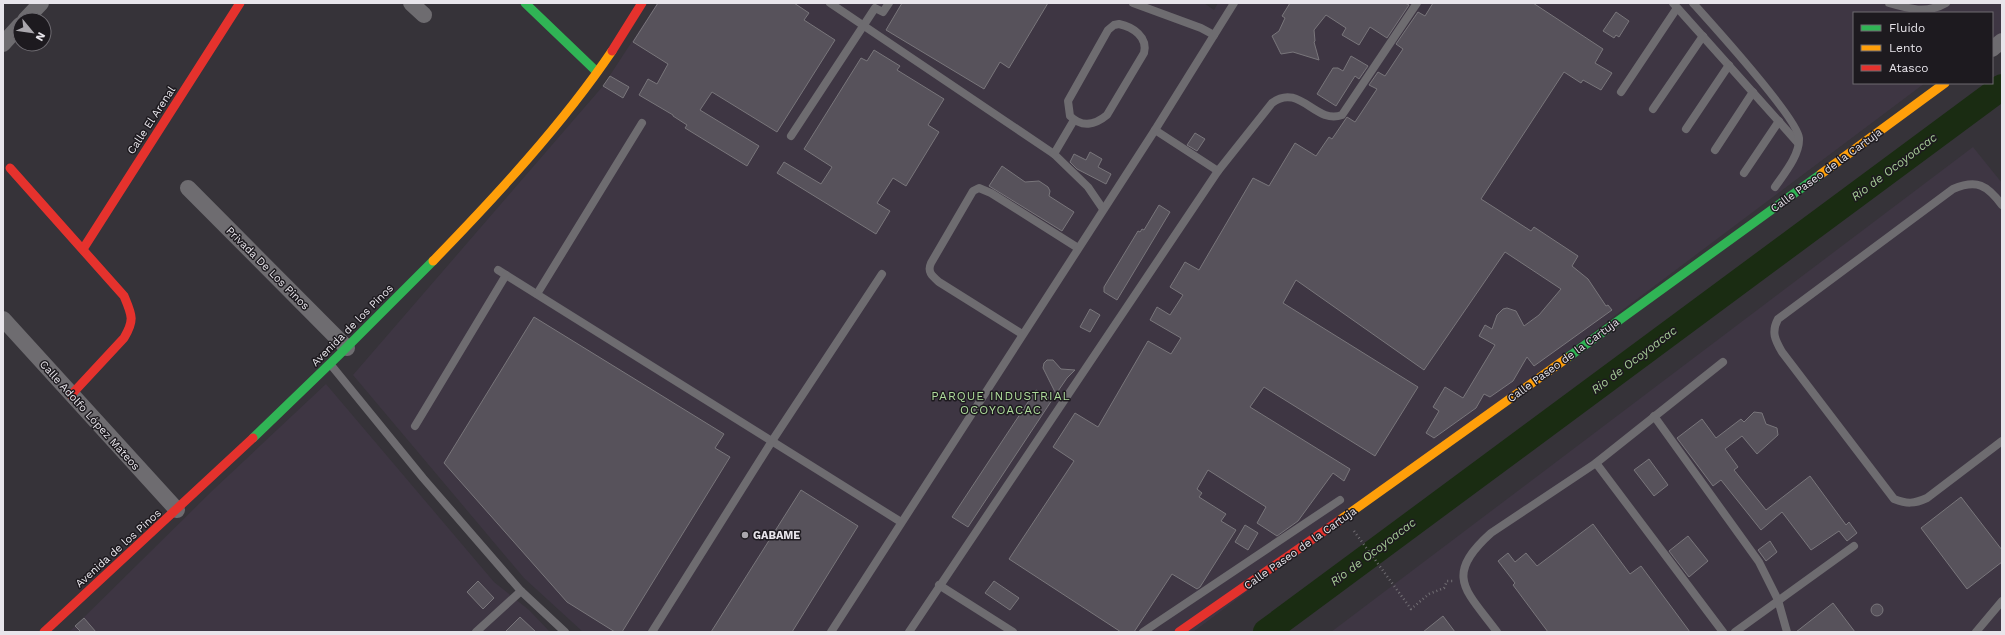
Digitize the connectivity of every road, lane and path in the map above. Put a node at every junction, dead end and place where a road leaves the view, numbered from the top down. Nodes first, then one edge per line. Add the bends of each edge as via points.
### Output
1 (41, 3) edge
2 (240, 3) edge
3 (412, 3) edge
4 (525, 3) edge
5 (642, 3) edge
6 (830, 3) edge
7 (889, 3) edge
8 (1133, 3) edge
9 (1234, 3) edge
10 (1417, 3) edge
11 (1693, 3) edge
12 (1889, 3) edge
13 (1946, 3) edge
14 (1675, 6) edge
15 (33, 12) edge
16 (424, 15) dead end
17 (864, 25) junction
18 (12, 34) edge
19 (1214, 35) junction
20 (1703, 36) junction
21 (2002, 41) edge
22 (3, 44) edge
23 (1993, 48) edge
24 (1729, 65) junction
25 (597, 72) junction
26 (1944, 84) edge
27 (1620, 92) dead end
28 (1753, 92) junction
29 (1653, 109) dead end
30 (1074, 120) junction
31 (1779, 121) junction
32 (642, 123) dead end
33 (1686, 129) dead end
34 (1155, 130) junction
35 (791, 136) dead end
36 (1798, 143) junction
37 (1716, 150) dead end
38 (1054, 154) junction
39 (10, 168) dead end
40 (1218, 171) junction
41 (1744, 172) dead end
42 (1775, 187) dead end
43 (188, 188) dead end
44 (2002, 205) edge
45 (1103, 209) junction
46 (1078, 248) junction
47 (83, 249) junction
48 (498, 270) dead end
49 (882, 274) dead end
50 (506, 275) junction
51 (537, 294) junction
52 (3, 319) edge
53 (1022, 334) junction
54 (347, 348) junction
55 (1723, 362) dead end
56 (330, 364) junction
57 (71, 395) junction
58 (1654, 416) junction
59 (415, 426) dead end
60 (772, 441) junction
61 (2002, 441) edge
62 (1596, 463) junction
63 (1340, 500) dead end
64 (177, 510) junction
65 (902, 522) junction
66 (1350, 525) dead end
67 (1854, 546) dead end
68 (1464, 581) junction
69 (939, 586) junction
70 (521, 591) junction
71 (1778, 600) junction
72 (2002, 601) edge
73 (44, 632) edge
74 (476, 632) edge
75 (565, 632) edge
76 (652, 632) edge
77 (831, 632) edge
78 (909, 632) edge
79 (1013, 632) edge
80 (1143, 632) edge
81 (1179, 632) edge
82 (1497, 632) edge
83 (1723, 632) edge
84 (1735, 632) edge
85 (1787, 632) edge
86 (1976, 632) edge

1 - 15 street
2 - 47 street, Calle El Arenal
3 - 16 street
4 - 25 street
5 - 25 street, Avenida de los Pinos
6 - 17 lane
7 - 17 lane via 883,12 875,8
8 - 19 lane
9 - 19 lane
10 - 40 lane via 1342,115 1327,116 1296,97 1280,97 1272,103
11 - 36 lane via 1779,104 1794,125 1799,137
12 - 13 lane via 1913,10 1937,8
14 - 20 lane
14 - 27 lane
17 - 35 lane
17 - 38 lane
18 - 22 street
19 - 34 lane
20 - 24 lane
20 - 29 lane
21 - 23 street
24 - 28 lane
24 - 33 lane
25 - 54 street, Avenida de los Pinos via 491,201
26 - 81 street, Calle Paseo de la Cartuja via 1786,200
28 - 31 lane
28 - 37 lane
30 - 30 lane via 1087,124 1098,122 1107,115 1144,52 1144,42 1140,35 1119,24 1108,30 1068,102 1068,110
30 - 38 lane
31 - 36 lane
31 - 41 lane
32 - 51 lane
34 - 40 lane
34 - 45 lane
36 - 42 lane via 1787,169
38 - 45 lane via 1088,186
39 - 47 street
40 - 69 lane
43 - 54 street, Privada De Los Pinos
44 - 61 lane via 1988,189 1976,184 1966,184 1953,189 1789,310 1774,326 1774,337 1782,352 1894,498 1914,504 1927,498
45 - 46 lane
46 - 53 lane
46 - 53 lane via 991,193 979,188 974,191 931,263 930,272 939,282
47 - 57 street via 124,296 132,323 126,336
48 - 50 lane
49 - 60 lane
50 - 51 lane
50 - 59 lane
51 - 60 lane
52 - 57 street, Calle Adolfo López Mateos
53 - 65 lane
54 - 56 street, Avenida de los Pinos
55 - 58 lane
56 - 64 street, Avenida de los Pinos
56 - 70 lane via 423,478
57 - 64 street, Calle Adolfo López Mateos
58 - 62 lane
58 - 71 lane via 1759,562
60 - 65 lane
60 - 76 lane
62 - 68 lane via 1491,533 1476,546 1466,560
62 - 83 lane
63 - 80 lane
64 - 73 street, Avenida de los Pinos
65 - 77 lane
66 - 68 path via 1410,609 1429,594 1444,588 1447,581
67 - 71 lane
68 - 82 lane via 1466,590
69 - 78 lane
69 - 79 lane
70 - 74 lane
70 - 75 lane
71 - 84 lane
71 - 85 lane
72 - 86 lane

